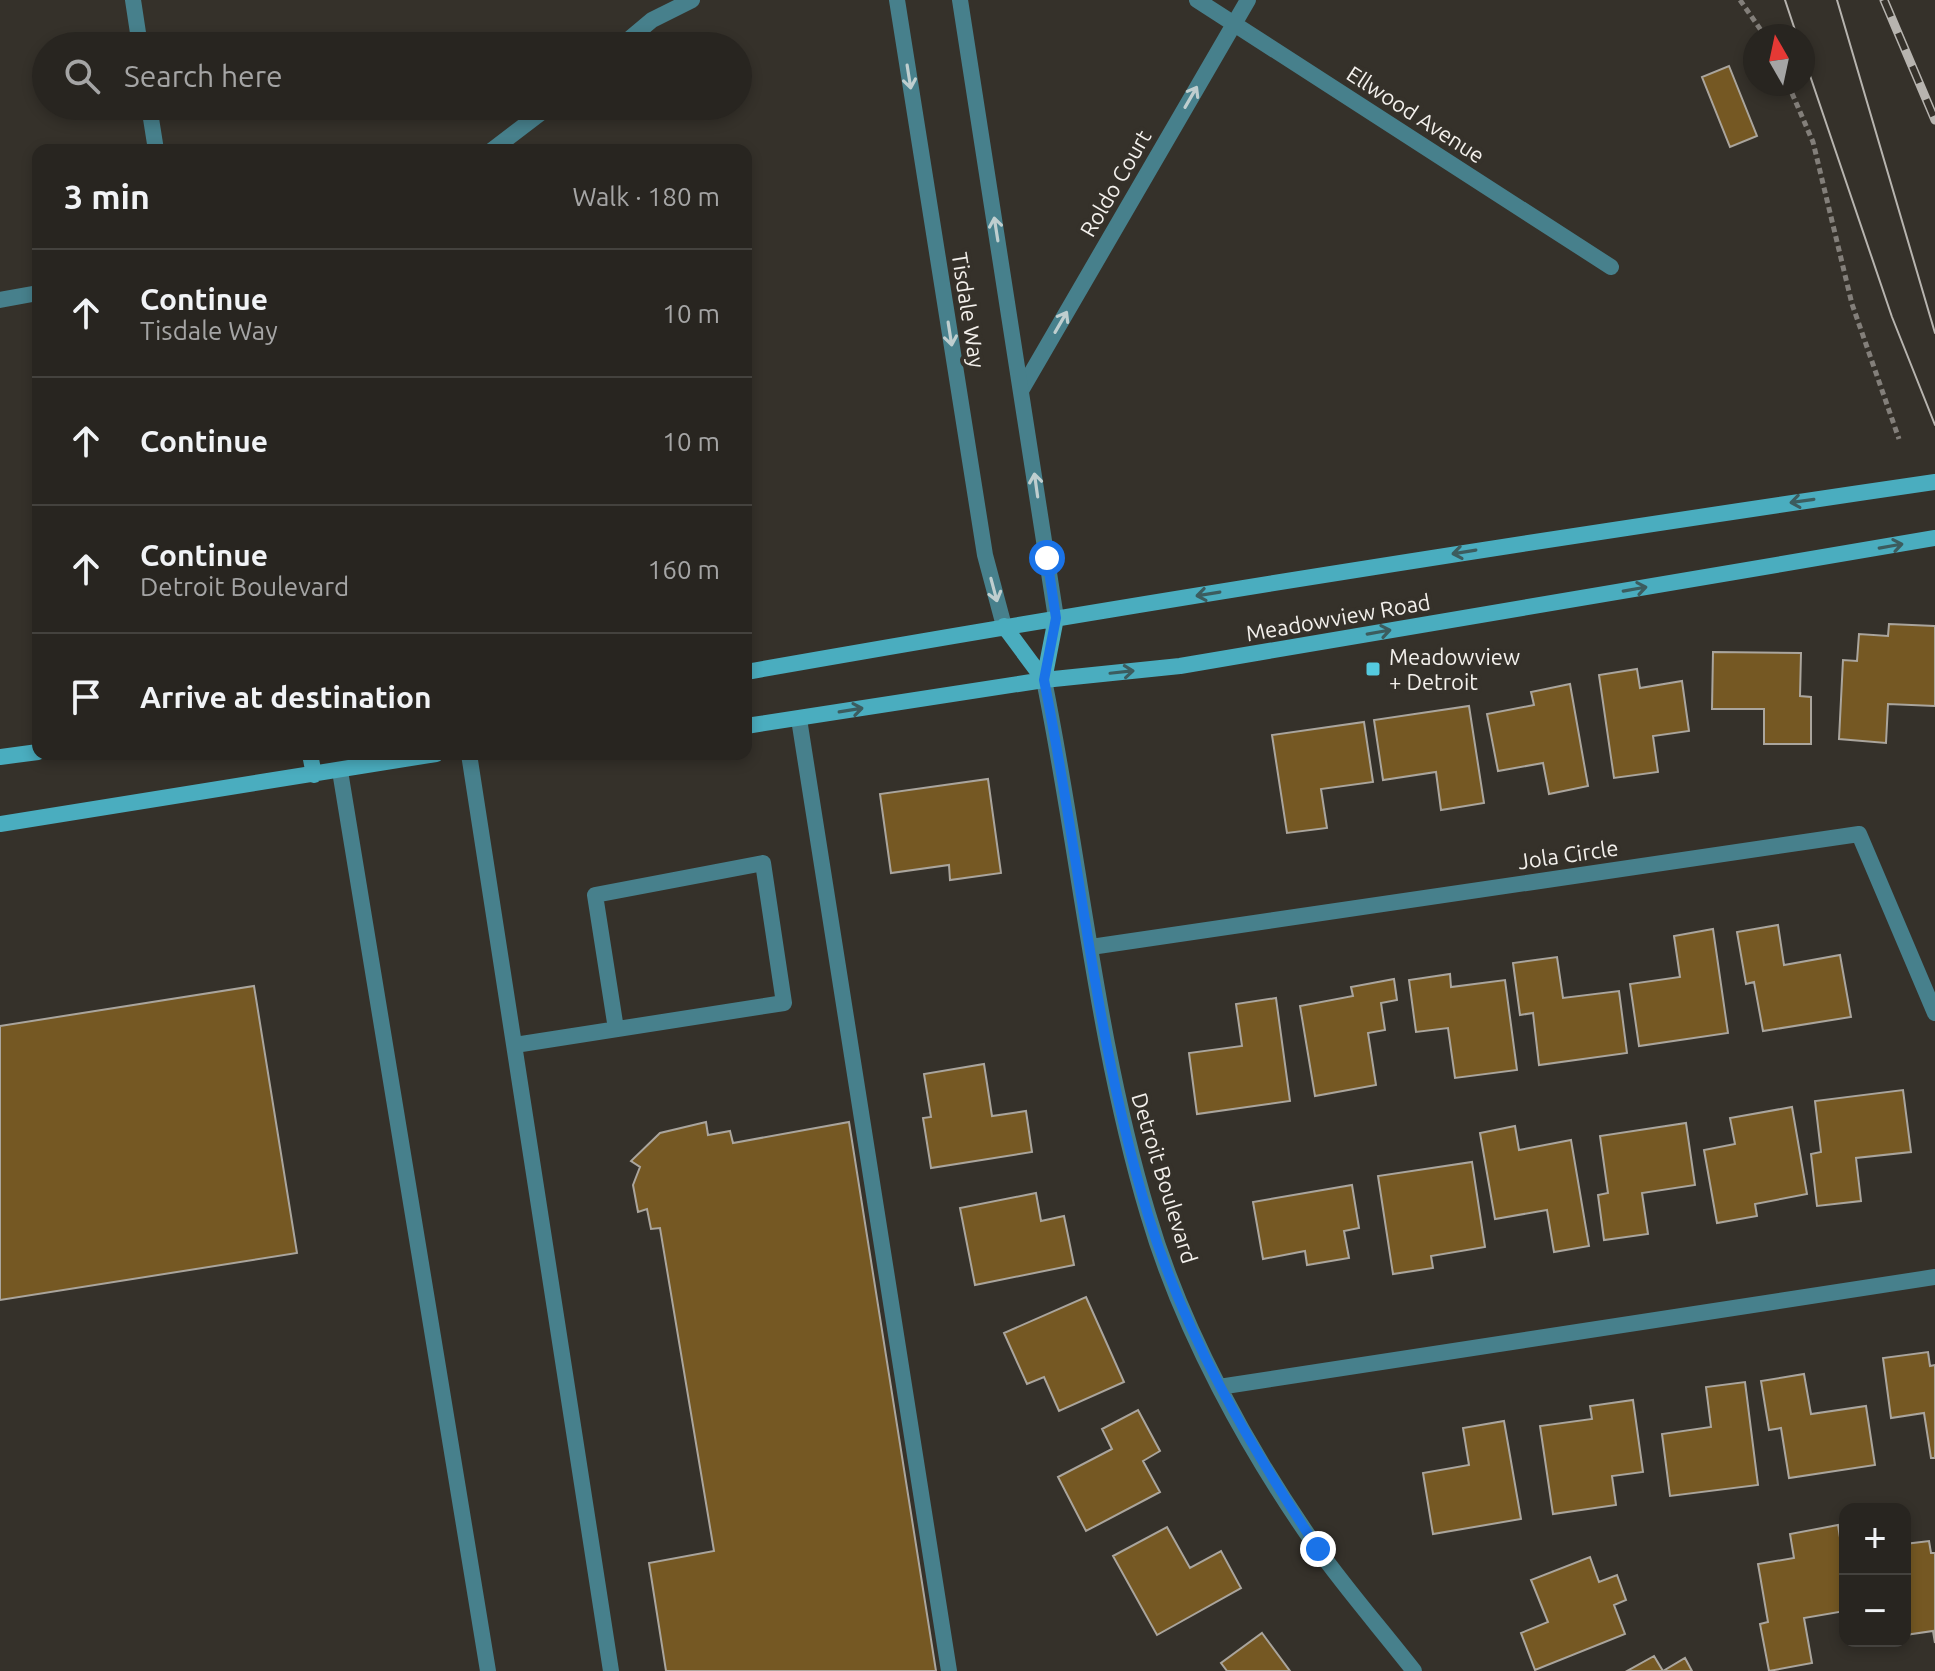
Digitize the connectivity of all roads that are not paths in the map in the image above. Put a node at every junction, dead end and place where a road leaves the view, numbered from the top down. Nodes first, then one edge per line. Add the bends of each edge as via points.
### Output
1 (133, 0) edge
2 (692, 0) edge
3 (897, 0) edge
4 (960, 0) edge
5 (1197, 0) edge
6 (1248, 0) edge
7 (1234, 22) junction
8 (138, 32) edge
9 (638, 32) edge
10 (151, 120) edge
11 (532, 120) edge
12 (155, 144) edge
13 (500, 144) edge
14 (1611, 267) dead end
15 (32, 294) edge
16 (0, 300) edge
17 (1022, 389) junction
18 (1935, 482) edge
19 (1935, 538) edge
20 (1056, 618) junction
21 (1004, 626) junction
22 (752, 671) edge
23 (1044, 680) junction
24 (799, 719) junction
25 (752, 725) edge
26 (32, 753) edge
27 (0, 757) edge
28 (311, 760) edge
29 (402, 760) edge
30 (470, 760) edge
31 (340, 771) junction
32 (314, 775) junction
33 (0, 824) edge
34 (1091, 947) junction
35 (1935, 1013) edge
36 (616, 1029) junction
37 (515, 1045) junction
38 (1935, 1277) edge
39 (1219, 1387) junction
40 (484, 1670) edge
41 (611, 1671) edge
42 (949, 1671) edge
43 (1414, 1671) edge

1 - 8 street
2 - 9 street
3 -> 21 street, Tisdale Way via 985,555
17 -> 4 street, Tisdale Way
5 - 7 street, Ellwood Avenue
6 - 7 street, Roldo Court
7 - 14 street, Ellwood Avenue
17 -> 7 street, Roldo Court
10 - 12 street
11 - 13 street
15 - 16 street
20 -> 17 street, Tisdale Way
18 -> 20 main road, Meadowview Road
23 -> 19 main road, Meadowview Road via 1180,666
20 - 21 main road, Meadowview Road
20 - 23 main road
21 - 22 main road
21 - 23 main road
24 -> 23 main road, Meadowview Road
23 - 34 street, Detroit Boulevard
24 - 25 main road, Meadowview Road
24 - 42 street
26 - 27 main road
28 - 32 main road
29 - 31 main road
30 - 37 street
31 - 32 main road
31 - 40 street
32 - 33 main road
34 - 35 street, Jola Circle via 1859,834
34 - 39 street, Detroit Boulevard via 1116,1096 1149,1217
36 - 36 street via 784,1003 763,863 595,895
36 - 37 street
37 - 41 street
38 - 39 street
39 - 43 street, Detroit Boulevard via 1260,1462 1318,1549

